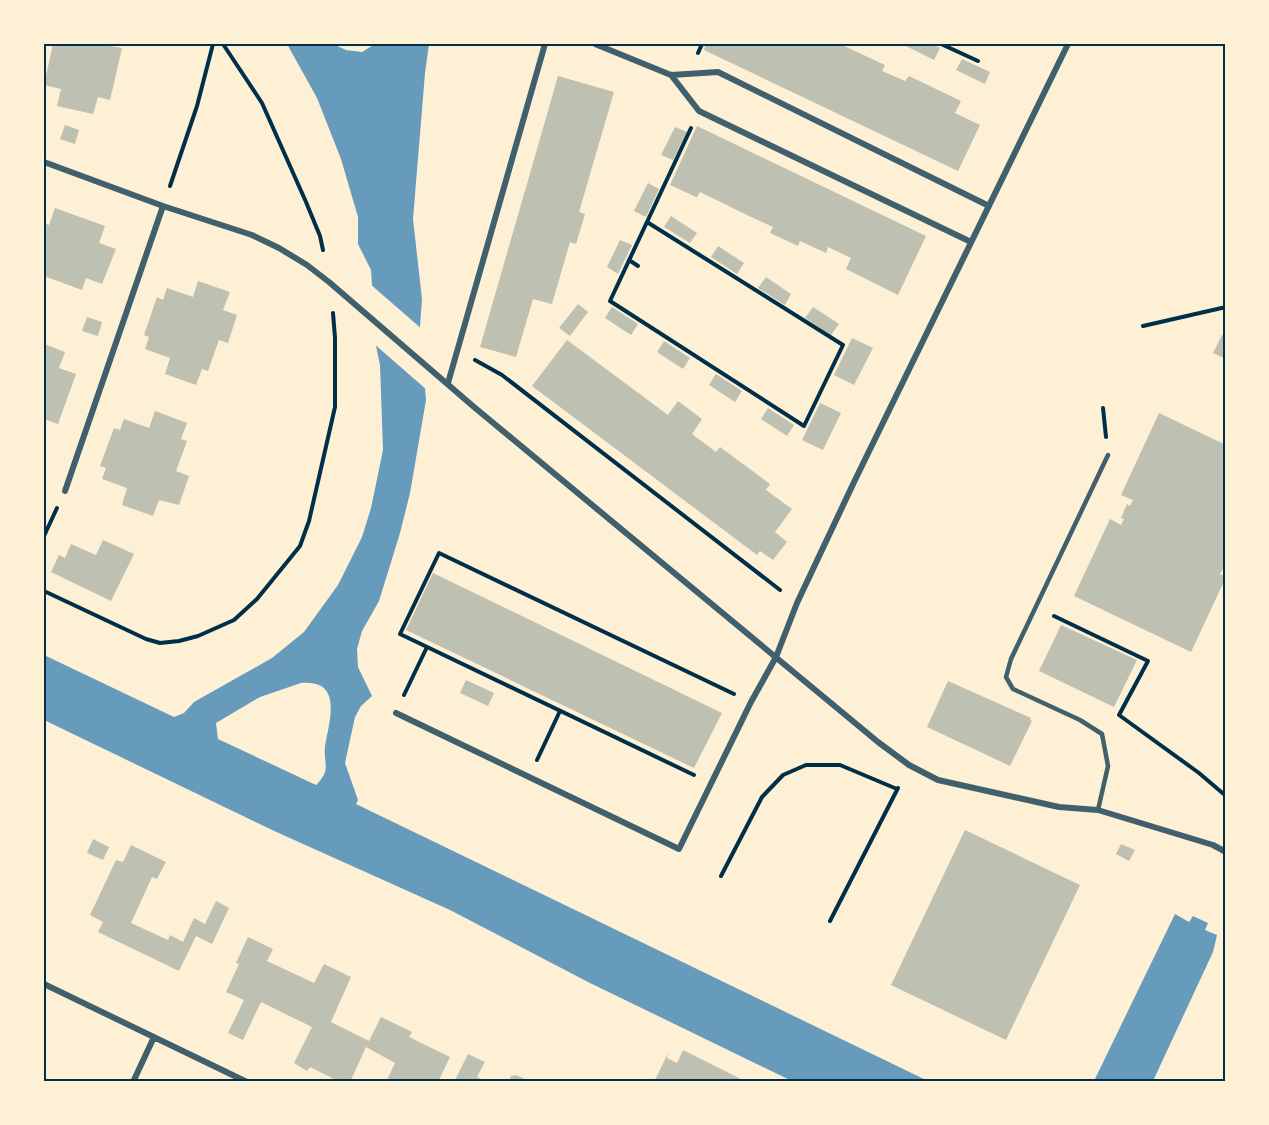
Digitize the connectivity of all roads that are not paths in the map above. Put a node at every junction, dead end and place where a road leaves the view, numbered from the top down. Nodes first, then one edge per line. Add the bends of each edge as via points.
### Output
1 (545, 44) edge
2 (595, 44) edge
3 (1068, 44) edge
4 (671, 75) junction
5 (44, 162) edge
6 (164, 206) junction
7 (989, 206) junction
8 (971, 242) junction
9 (448, 383) junction
10 (1108, 454) road end
11 (65, 491) road end
12 (776, 657) junction
13 (396, 713) road end
14 (1098, 810) junction
15 (1226, 852) edge
16 (44, 984) edge
17 (154, 1037) junction
18 (133, 1082) edge
19 (247, 1082) edge

1 - 9 street
2 - 4 street
3 - 7 street
4 - 7 street via 718,72
4 - 8 street via 699,111
5 - 6 street
6 - 9 street via 252,235 307,265
6 - 11 street
7 - 8 street
8 - 12 street via 797,603
9 - 12 street
10 - 14 lane via 1011,658 1006,677 1013,689 1102,734 1108,766
12 - 13 street via 680,849
12 - 14 street via 878,742 938,780 1059,807
14 - 15 street
16 - 17 street
17 - 18 street
17 - 19 street

